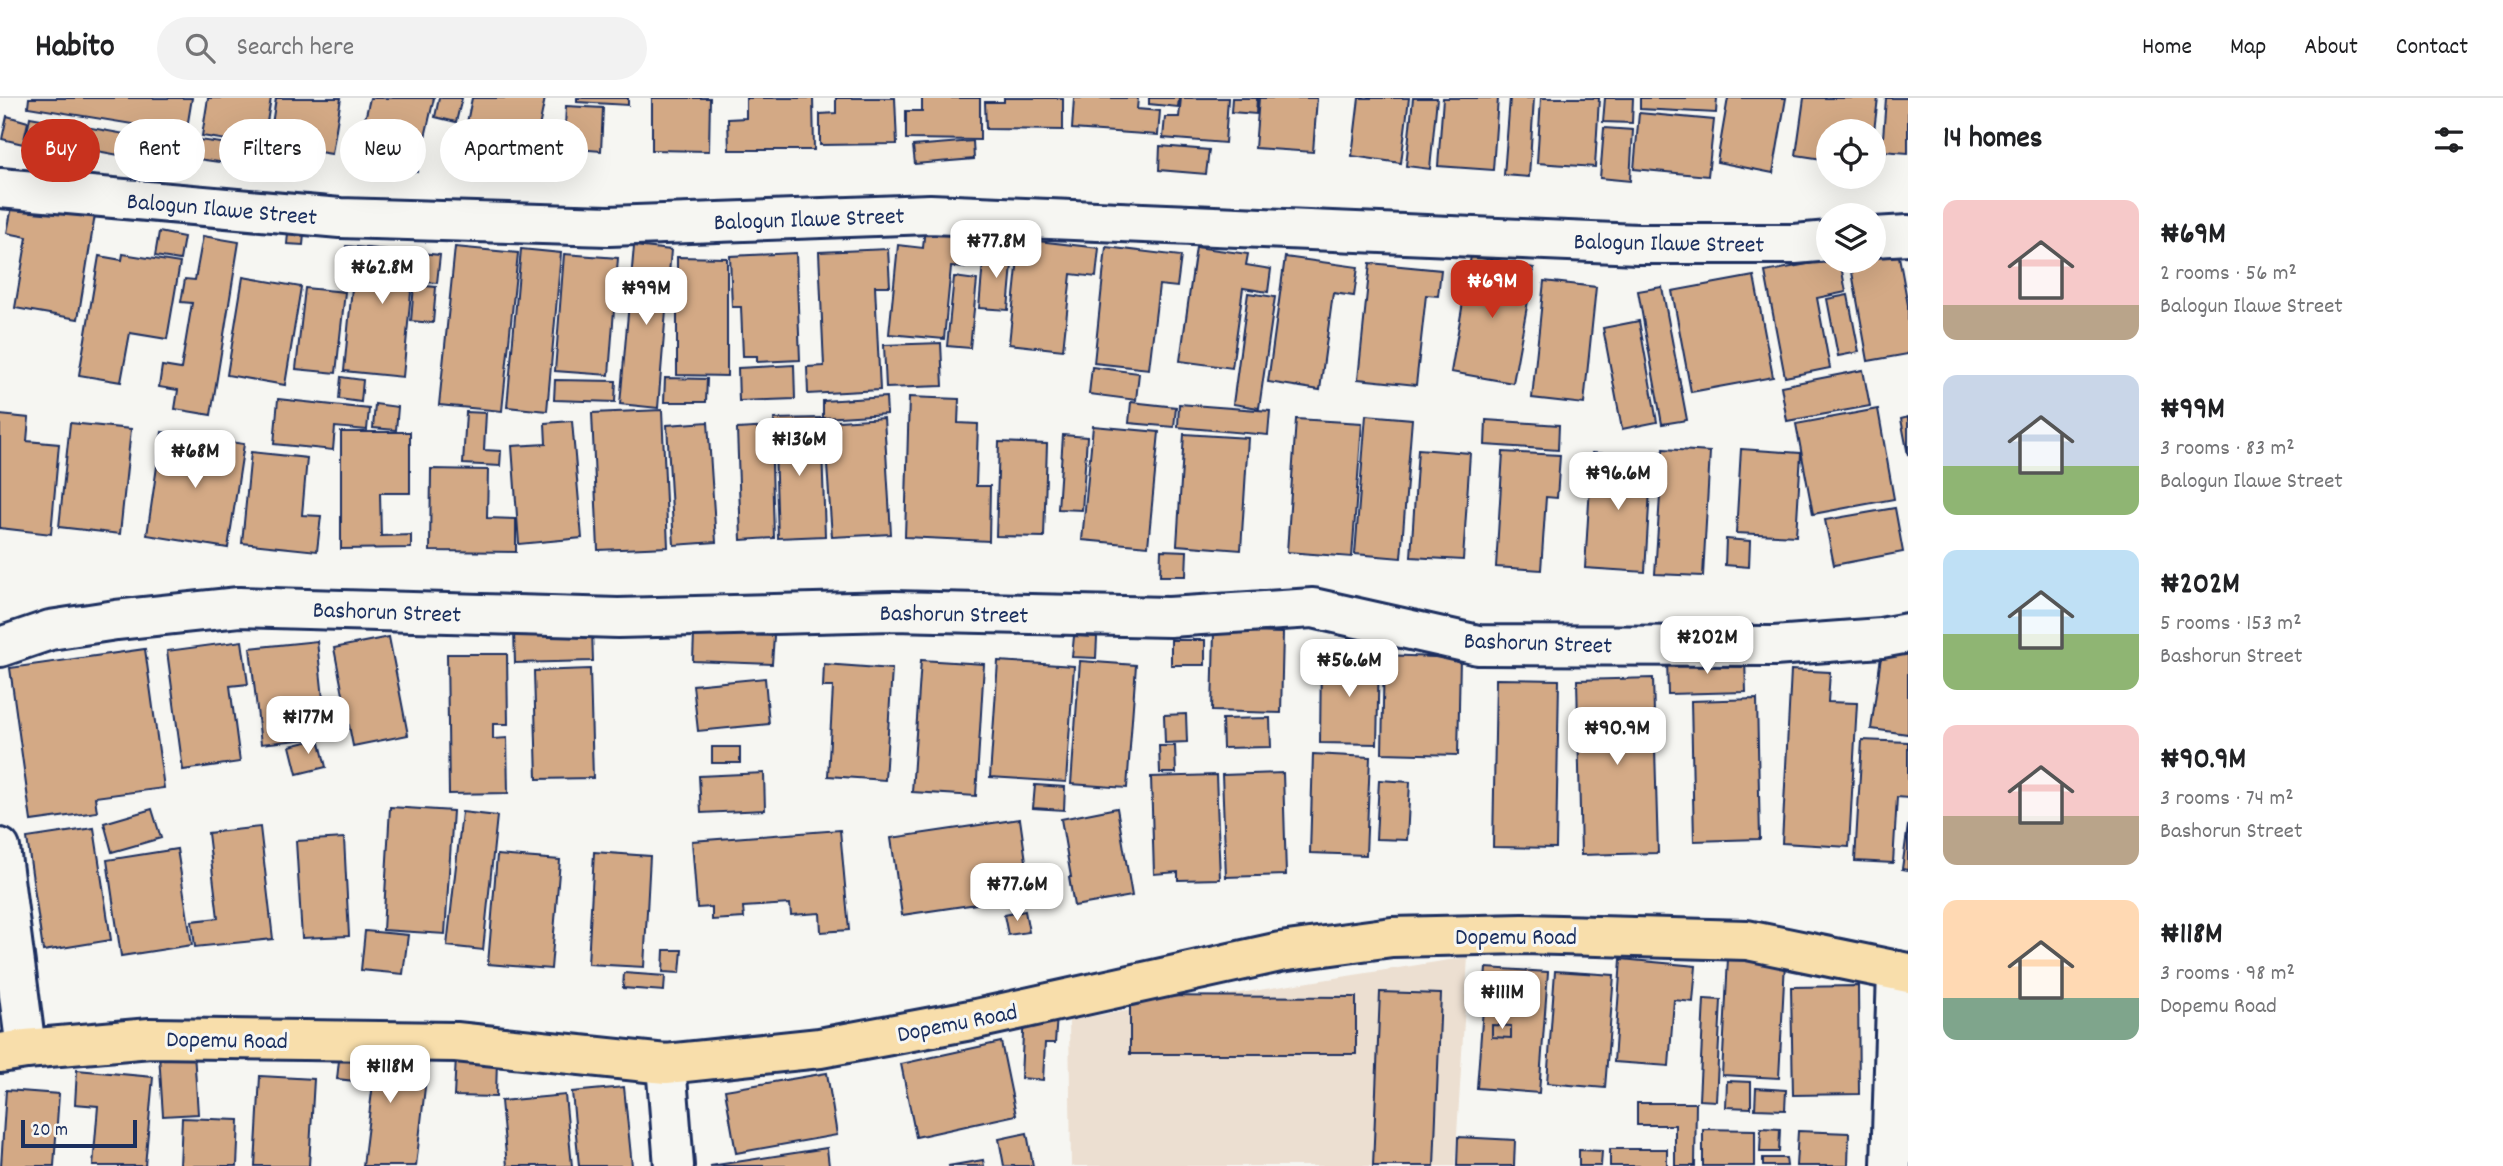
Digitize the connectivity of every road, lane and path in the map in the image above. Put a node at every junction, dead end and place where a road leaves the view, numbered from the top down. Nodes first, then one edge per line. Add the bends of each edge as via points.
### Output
1 (0, 188) edge
2 (1908, 234) edge
3 (1886, 236) edge
4 (1816, 242) edge
5 (1908, 633) edge
6 (0, 647) edge
7 (0, 848) edge
8 (1902, 972) edge
9 (13, 1051) edge
10 (666, 1064) junction
11 (674, 1166) edge
12 (1891, 1166) edge

1 - 4 street, Balogun Ilawe Street via 340,218 609,226 930,214 1638,244
2 - 3 street
5 - 6 street, Bashorun Street via 1774,646 1478,645 1313,608 1169,617 893,611 618,618 239,607 50,630
7 - 9 street
8 - 10 main road, Dopemu Road via 1747,940 1523,934 1392,937 1280,951 975,1019 820,1048
8 - 12 street
9 - 10 main road, Dopemu Road via 150,1038 456,1042
10 - 11 street

